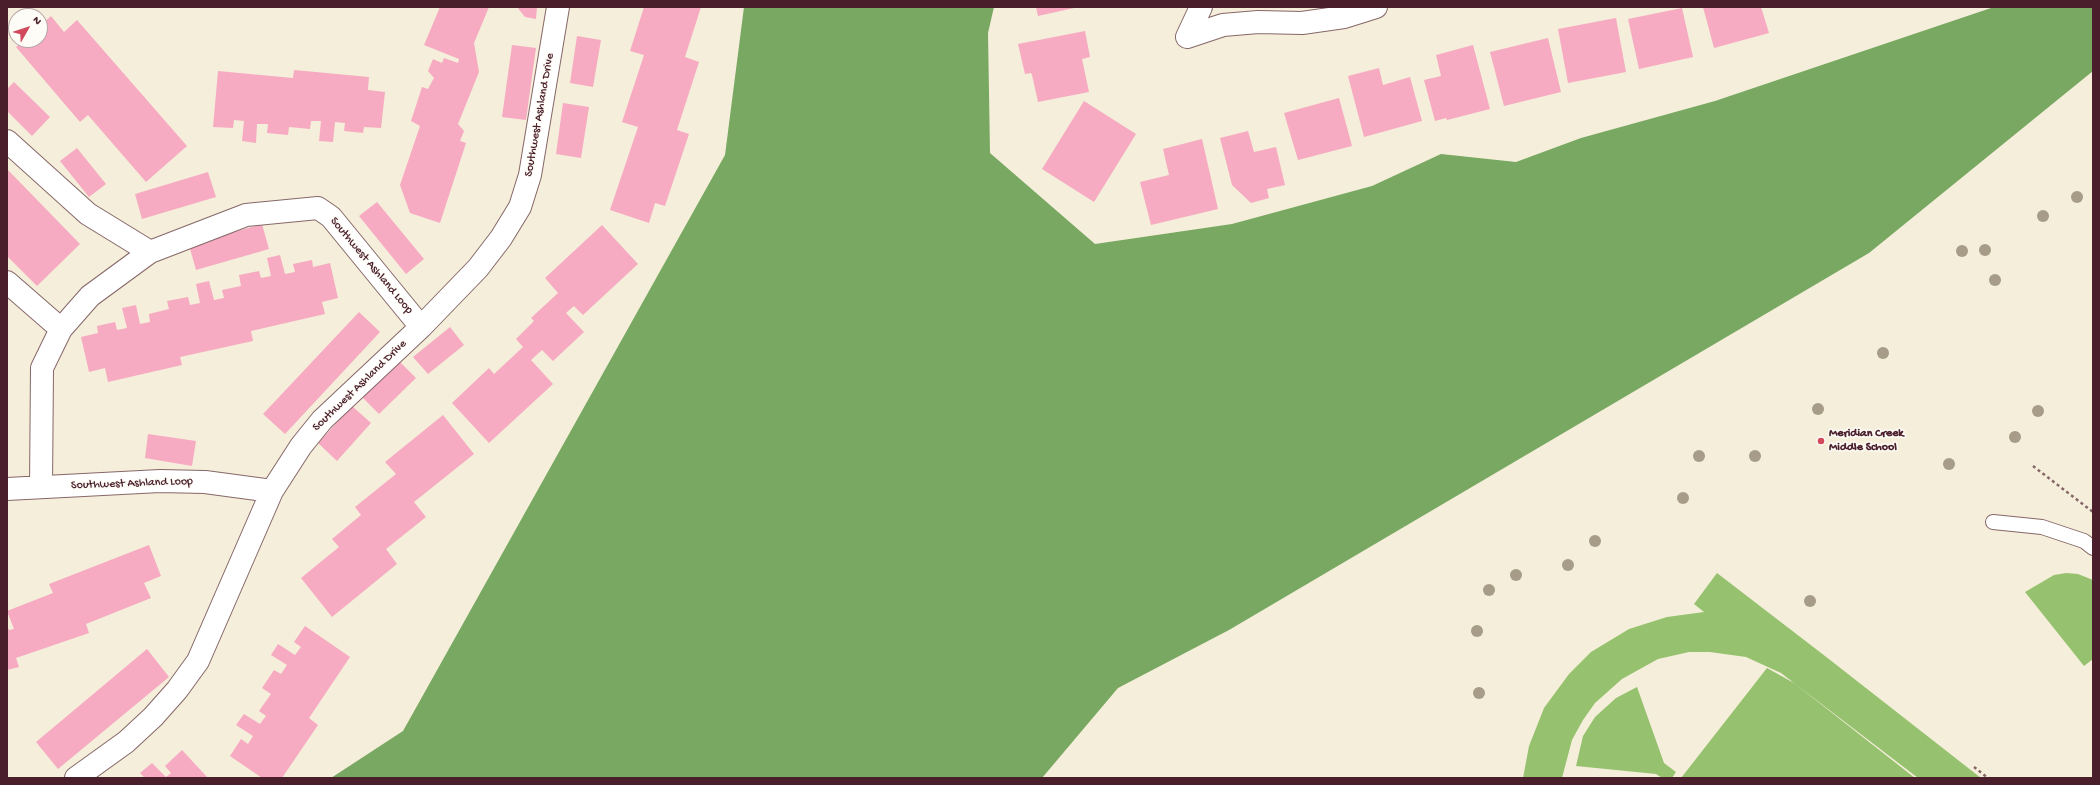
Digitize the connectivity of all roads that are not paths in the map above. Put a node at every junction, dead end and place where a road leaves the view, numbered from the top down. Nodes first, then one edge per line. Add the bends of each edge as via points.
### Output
1 (558, 7) edge
2 (1202, 7) edge
3 (1376, 7) edge
4 (7, 141) edge
5 (150, 252) junction
6 (7, 282) edge
7 (421, 327) junction
8 (61, 329) junction
9 (41, 487) junction
10 (7, 489) edge
11 (272, 491) junction
12 (1993, 522) dead end
13 (2093, 548) edge
14 (76, 778) edge

1 - 7 street, Southwest Ashland Drive via 530,175 520,207 478,268
2 - 3 street via 1187,37 1222,25 1258,22 1302,24 1344,17
4 - 5 street via 88,214
5 - 7 street, Southwest Ashland Loop via 246,215 318,208 331,217
5 - 8 street, Southwest Ashland Loop via 90,296
6 - 8 street
7 - 11 street, Southwest Ashland Drive via 322,420 301,446
8 - 9 street, Southwest Ashland Loop via 42,368
9 - 10 street, Southwest Ashland Loop
9 - 11 street, Southwest Ashland Loop via 160,480 206,482
11 - 14 street, Southwest Ashland Drive via 198,661 153,717 126,742
12 - 13 lane via 2042,527 2084,541

